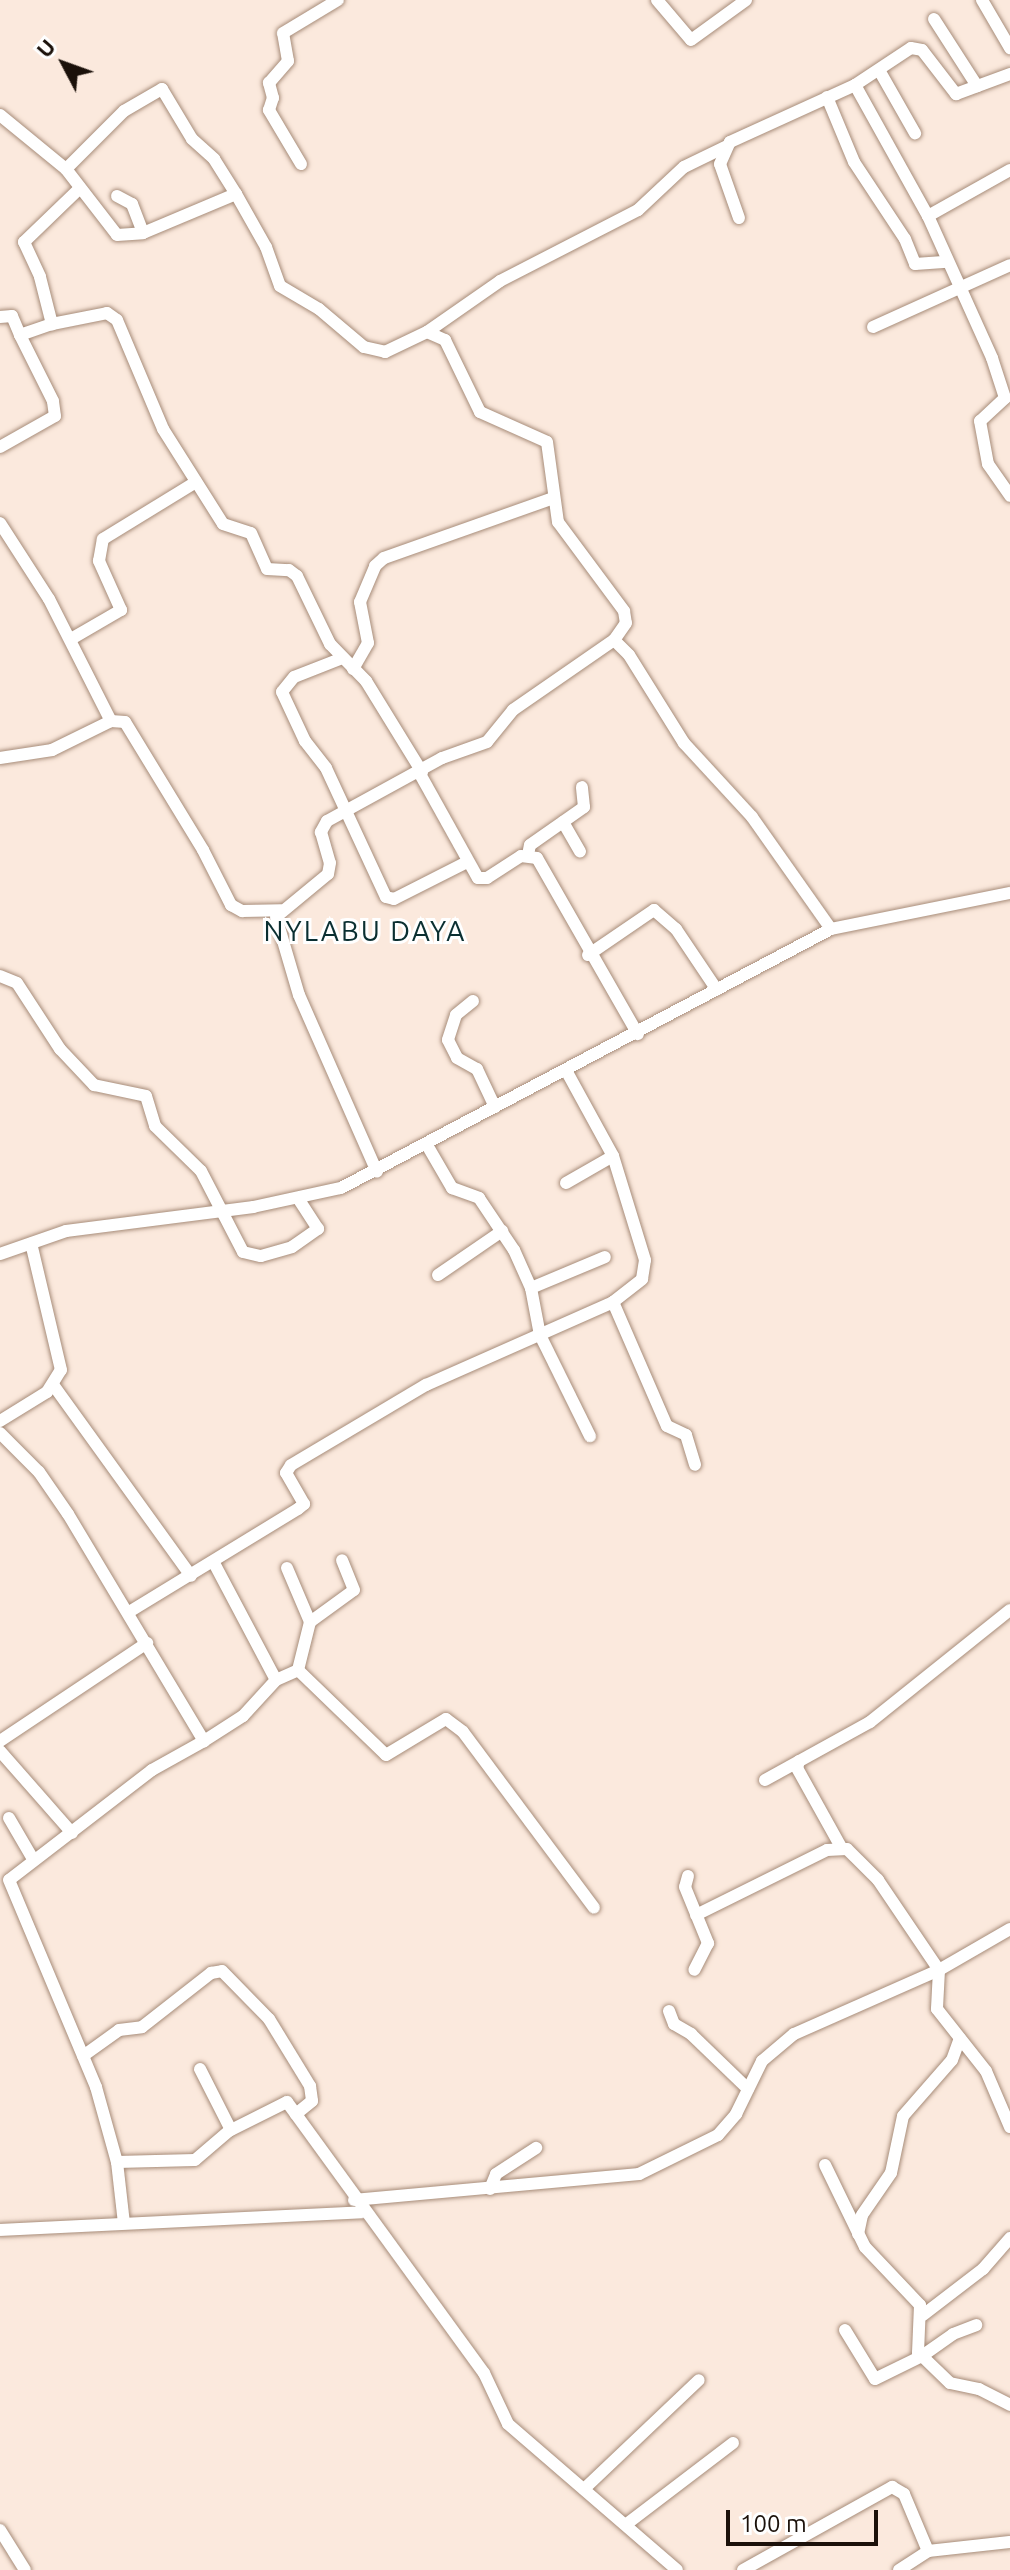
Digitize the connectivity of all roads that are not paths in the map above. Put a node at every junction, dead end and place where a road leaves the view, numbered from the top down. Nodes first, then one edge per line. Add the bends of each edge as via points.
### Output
1 (338, 0) edge
2 (657, 0) edge
3 (746, 0) edge
4 (982, 0) edge
5 (934, 19) dead end
6 (1010, 48) edge
7 (879, 70) junction
8 (1010, 74) edge
9 (855, 85) junction
10 (977, 86) junction
11 (827, 97) junction
12 (0, 115) edge
13 (915, 133) dead end
14 (725, 147) junction
15 (301, 164) dead end
16 (66, 169) junction
17 (1010, 170) edge
18 (80, 188) junction
19 (236, 194) junction
20 (117, 196) dead end
21 (928, 216) junction
22 (739, 218) dead end
23 (143, 233) junction
24 (947, 262) junction
25 (1010, 265) edge
26 (959, 291) junction
27 (0, 317) edge
28 (52, 324) junction
29 (873, 327) dead end
30 (427, 332) junction
31 (20, 335) junction
32 (0, 447) edge
33 (196, 482) junction
34 (1010, 496) edge
35 (553, 498) junction
36 (0, 523) edge
37 (71, 639) junction
38 (614, 640) junction
39 (340, 659) junction
40 (353, 669) junction
41 (111, 721) junction
42 (0, 758) edge
43 (421, 773) junction
44 (582, 787) dead end
45 (342, 810) junction
46 (563, 822) junction
47 (580, 852) dead end
48 (528, 855) junction
49 (465, 863) junction
50 (1010, 893) edge
51 (281, 910) junction
52 (831, 929) junction
53 (588, 955) junction
54 (0, 976) edge
55 (717, 990) junction
56 (473, 1001) dead end
57 (638, 1034) junction
58 (567, 1072) junction
59 (495, 1107) junction
60 (427, 1145) junction
61 (613, 1156) junction
62 (377, 1172) junction
63 (566, 1183) dead end
64 (298, 1198) junction
65 (219, 1212) junction
66 (502, 1231) junction
67 (31, 1243) junction
68 (0, 1254) edge
69 (605, 1257) dead end
70 (438, 1275) dead end
71 (531, 1288) junction
72 (613, 1302) junction
73 (540, 1335) junction
74 (54, 1386) junction
75 (0, 1421) edge
76 (0, 1433) edge
77 (590, 1436) dead end
78 (695, 1465) dead end
79 (342, 1560) dead end
80 (214, 1563) junction
81 (287, 1568) dead end
82 (191, 1576) junction
83 (1010, 1610) edge
84 (129, 1612) junction
85 (310, 1622) junction
86 (147, 1643) junction
87 (298, 1670) junction
88 (276, 1680) junction
89 (0, 1741) edge
90 (204, 1741) junction
91 (0, 1751) edge
92 (799, 1761) junction
93 (765, 1780) dead end
94 (9, 1818) dead end
95 (72, 1833) junction
96 (841, 1847) junction
97 (33, 1859) junction
98 (688, 1876) dead end
99 (4, 1886) edge
100 (594, 1908) dead end
101 (696, 1915) junction
102 (1010, 1929) edge
103 (694, 1970) dead end
104 (939, 1970) junction
105 (669, 2011) dead end
106 (960, 2038) junction
107 (83, 2056) junction
108 (200, 2069) dead end
109 (748, 2089) junction
110 (296, 2114) junction
111 (1010, 2127) edge
112 (231, 2130) junction
113 (536, 2148) dead end
114 (117, 2162) junction
115 (825, 2165) dead end
116 (490, 2189) junction
117 (354, 2200) junction
118 (362, 2212) junction
119 (124, 2223) junction
120 (0, 2230) edge
121 (858, 2234) junction
122 (1010, 2238) edge
123 (923, 2315) junction
124 (976, 2325) dead end
125 (845, 2330) dead end
126 (922, 2356) junction
127 (699, 2380) dead end
128 (1010, 2405) edge
129 (733, 2443) dead end
130 (584, 2489) junction
131 (628, 2523) junction
132 (0, 2530) edge
133 (1010, 2542) edge
134 (928, 2551) junction
135 (25, 2570) edge
136 (676, 2570) edge
137 (743, 2570) edge
138 (899, 2570) edge

1 - 15 street via 285,31 281,40 288,61 269,83 269,110
2 - 3 street via 691,40
4 - 6 street
5 - 10 street
7 - 9 street
7 - 10 street via 917,48 956,94
7 - 13 street
8 - 10 street
9 - 11 street
9 - 21 street
11 - 14 street
11 - 24 street via 854,162 905,239 915,264
12 - 16 street
14 - 22 street via 720,164
14 - 30 street via 684,167 638,210 500,281
16 - 18 street
16 - 19 street via 124,111 162,89 192,139 214,159
17 - 21 street
18 - 23 street via 117,235
18 - 28 street via 24,242
19 - 23 street
19 - 30 street via 286,292 319,309 377,354
20 - 23 street via 132,204
21 - 24 street
24 - 26 street
25 - 26 street
26 - 29 street
26 - 34 street via 1005,398 980,421 988,464
27 - 31 street via 12,316
28 - 31 street
28 - 33 street via 107,313 117,320 163,429
30 - 35 street via 448,344 480,412 499,424 540,434 547,442
31 - 32 street via 57,411 47,423
33 - 37 street via 103,539 99,561 121,610
33 - 39 street via 223,524 251,533 267,569 289,570 297,576
35 - 38 street via 558,522 624,611 626,623
35 - 40 street via 384,558 375,566 360,602 368,646
36 - 37 street
37 - 41 street
38 - 43 street via 513,710 487,742 442,758
38 - 52 street via 684,743 747,810
39 - 40 street
39 - 45 street via 294,677 282,690 305,741 326,768
40 - 43 street via 393,720
41 - 42 street via 52,750
41 - 51 street via 128,727 231,905 242,911
43 - 45 street
43 - 49 street
44 - 46 street via 584,807
45 - 49 street via 388,899
45 - 51 street via 321,832 328,874
46 - 47 street
46 - 48 street via 530,845
48 - 49 street via 482,880
48 - 53 street via 537,858
50 - 52 street
51 - 62 street via 275,925 299,995
52 - 55 street
53 - 55 street via 654,910 676,929
53 - 57 street
54 - 65 street via 17,983 60,1049 94,1085 146,1096 155,1126 201,1171
55 - 57 street
56 - 59 street via 456,1015 448,1040 457,1058 477,1069
57 - 58 street
58 - 59 street
58 - 61 street
59 - 60 street
60 - 62 street
60 - 66 street via 452,1188 473,1192
61 - 63 street
61 - 72 street via 646,1269 642,1279
62 - 64 street
64 - 65 street
64 - 65 street via 317,1220 318,1229 292,1247 261,1256 243,1252
65 - 67 street via 93,1226
66 - 70 street
66 - 71 street
67 - 68 street
67 - 74 street via 60,1366
69 - 71 street
71 - 73 street
72 - 73 street
72 - 78 street via 667,1426 686,1435
73 - 77 street
73 - 80 street via 426,1385 291,1465 287,1477 303,1505
74 - 75 street
74 - 82 street
76 - 84 street via 39,1472
79 - 85 street via 354,1590
80 - 82 street
80 - 88 street
81 - 85 street
82 - 84 street
83 - 92 street via 883,1713
84 - 86 street
85 - 87 street
86 - 89 street
86 - 90 street
87 - 88 street
87 - 100 street via 386,1755 442,1719 463,1732
88 - 90 street via 243,1716
90 - 95 street via 152,1770
91 - 95 street
92 - 93 street
92 - 96 street via 797,1768
94 - 97 street
95 - 97 street
96 - 101 street
96 - 104 street via 878,1880
97 - 99 street
98 - 101 street via 685,1887
99 - 107 street via 36,1935 58,2006
101 - 103 street via 708,1943
102 - 104 street
104 - 106 street via 936,2005
104 - 109 street via 794,2034 766,2056
105 - 109 street via 674,2024
106 - 111 street via 986,2071
106 - 121 street via 952,2060 903,2116 894,2164 862,2215
107 - 110 street via 119,2030 142,2027 211,1973 222,1971 269,2019 310,2086 312,2101
107 - 114 street
108 - 112 street
109 - 116 street via 718,2135 639,2174
110 - 112 street via 283,2102
110 - 117 street
112 - 114 street via 195,2160
113 - 116 street via 496,2174
114 - 119 street
115 - 121 street
116 - 117 street
117 - 118 street
118 - 119 street
118 - 130 street via 484,2373 503,2418
119 - 120 street
121 - 123 street via 875,2261 917,2301
122 - 123 street via 983,2269
123 - 126 street via 916,2349
124 - 126 street
125 - 126 street via 875,2379
126 - 128 street via 950,2383 979,2389
127 - 130 street
129 - 131 street
130 - 131 street
131 - 136 street
132 - 135 street
133 - 134 street
134 - 137 street via 904,2494 892,2487
134 - 138 street

